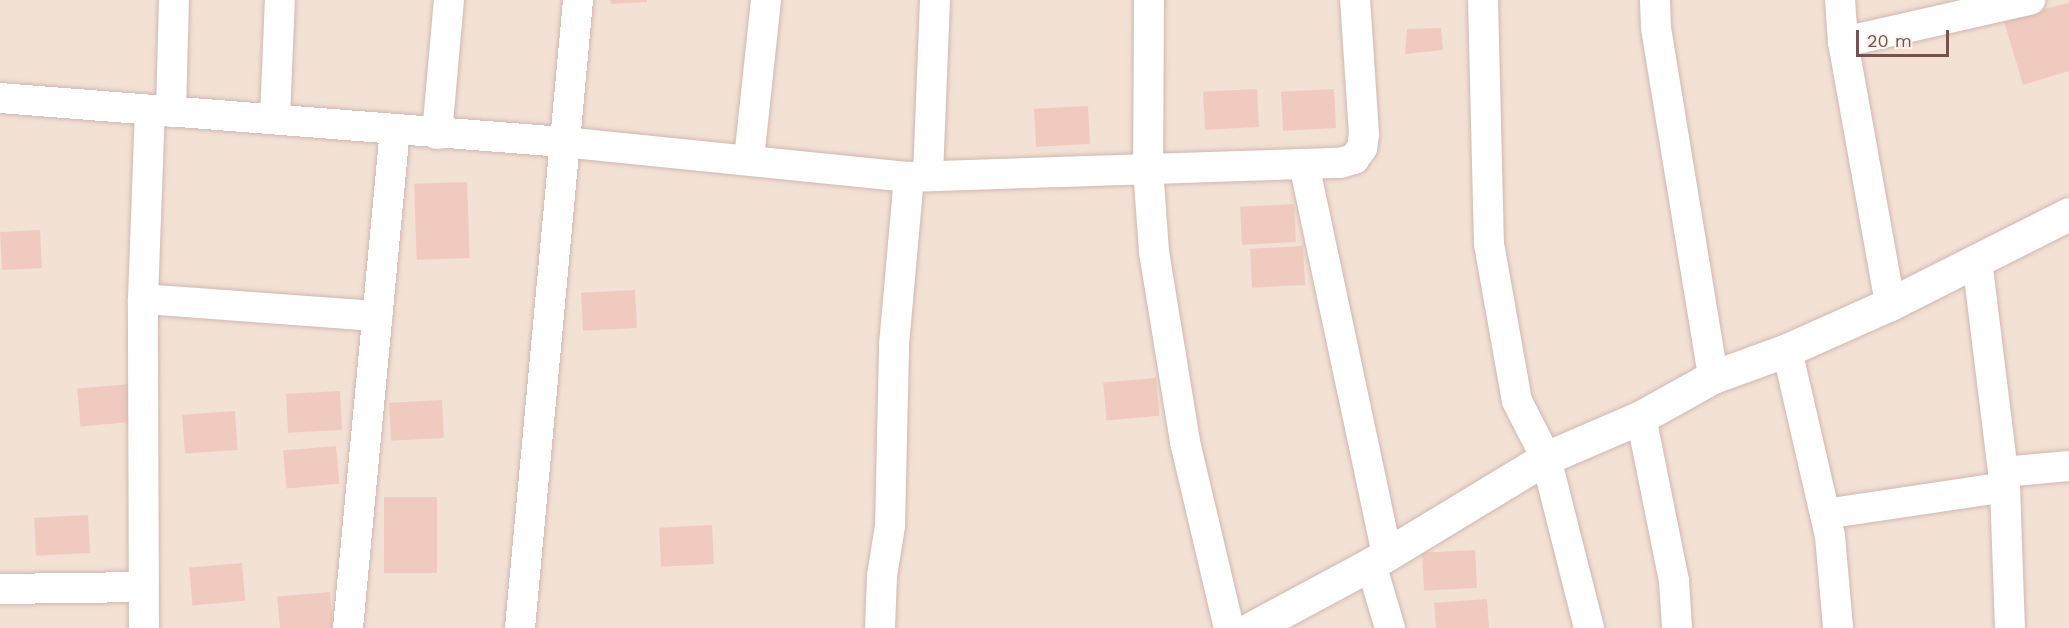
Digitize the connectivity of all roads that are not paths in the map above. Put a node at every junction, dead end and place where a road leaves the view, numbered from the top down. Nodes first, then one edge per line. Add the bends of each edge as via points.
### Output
1 (174, 0) edge
2 (280, 0) edge
3 (449, 0) edge
4 (578, 0) edge
5 (766, 0) edge
6 (935, 0) edge
7 (1149, 0) edge
8 (1355, 0) edge
9 (1484, 0) edge
10 (1655, 0) edge
11 (1840, 0) edge
12 (2030, 0) edge
13 (1843, 42) junction
14 (0, 98) edge
15 (161, 112) junction
16 (275, 117) junction
17 (395, 129) junction
18 (437, 134) junction
19 (563, 142) junction
20 (749, 159) junction
21 (1304, 164) junction
22 (1148, 168) junction
23 (919, 176) junction
24 (2069, 214) edge
25 (1977, 260) junction
26 (143, 299) junction
27 (1890, 304) junction
28 (377, 316) junction
29 (1787, 350) junction
30 (1713, 377) junction
31 (1641, 417) junction
32 (1546, 458) junction
33 (2069, 466) edge
34 (2004, 480) junction
35 (1825, 514) junction
36 (1379, 558) junction
37 (143, 586) junction
38 (0, 589) edge
39 (144, 628) edge
40 (348, 628) edge
41 (520, 628) edge
42 (880, 628) edge
43 (1229, 628) edge
44 (1252, 628) edge
45 (1390, 628) edge
46 (1589, 628) edge
47 (1677, 628) edge
48 (1838, 628) edge
49 (2010, 628) edge

1 - 15 street
2 - 16 street
3 - 18 street
4 - 19 street
5 - 20 street
6 - 23 street
7 - 22 street
8 - 21 street via 1362,148 1354,159 1340,163
9 - 32 street via 1489,244 1517,401
10 - 30 street via 1663,76
11 - 13 street
12 - 13 street
13 - 27 street
14 - 15 street
15 - 16 street
15 - 26 street
16 - 17 street
17 - 18 street
17 - 28 street
18 - 19 street
19 - 20 street
19 - 41 street
20 - 23 street
21 - 22 street
21 - 36 street
22 - 23 street
22 - 43 street via 1154,252 1185,442
23 - 42 street via 894,345 890,526
24 - 25 street
25 - 27 street
25 - 34 street
26 - 28 street
26 - 37 street
27 - 29 street
28 - 40 street
29 - 30 street
29 - 35 street
30 - 31 street
31 - 32 street
31 - 47 street via 1674,581
32 - 36 street
32 - 46 street
33 - 34 street
34 - 35 street
34 - 49 street
35 - 48 street
36 - 44 street
36 - 45 street
37 - 38 street
37 - 39 street

